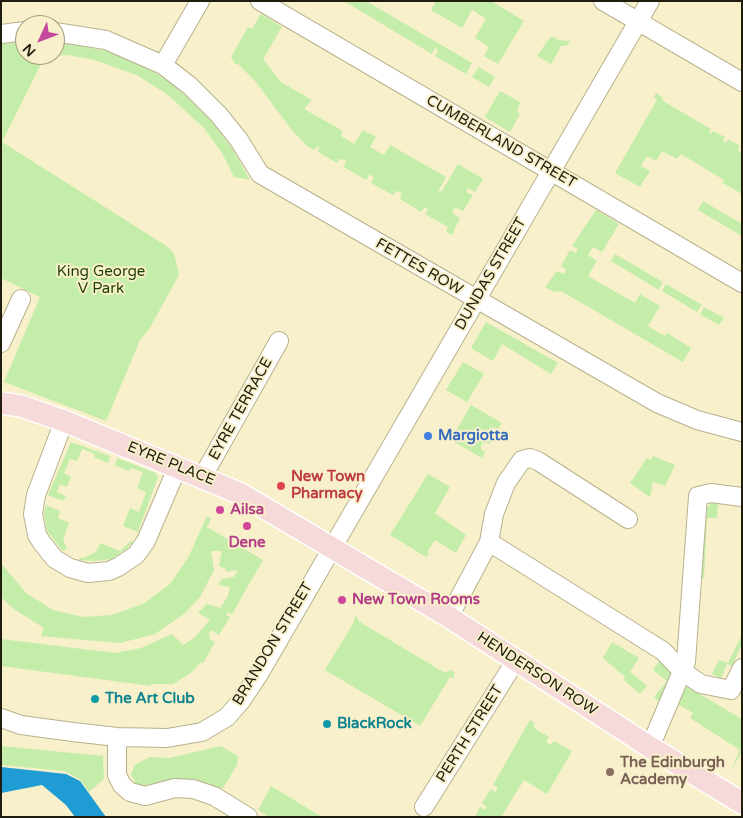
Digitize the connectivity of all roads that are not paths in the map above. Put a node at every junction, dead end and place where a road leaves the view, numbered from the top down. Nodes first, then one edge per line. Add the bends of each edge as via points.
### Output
1 (200, 1) edge
2 (260, 1) edge
3 (603, 1) edge
4 (650, 1) edge
5 (638, 22) junction
6 (15, 33) edge
7 (1, 34) edge
8 (65, 34) edge
9 (163, 65) junction
10 (742, 82) edge
11 (552, 171) junction
12 (742, 283) edge
13 (21, 300) dead end
14 (476, 300) junction
15 (278, 341) dead end
16 (1, 343) edge
17 (1, 403) edge
18 (64, 421) junction
19 (742, 432) edge
20 (178, 466) junction
21 (203, 476) junction
22 (742, 497) edge
23 (628, 519) dead end
24 (488, 542) junction
25 (332, 546) junction
26 (449, 617) junction
27 (516, 660) junction
28 (742, 668) edge
29 (682, 671) junction
30 (1, 718) edge
31 (20, 725) junction
32 (1, 729) edge
33 (117, 737) junction
34 (650, 746) junction
35 (742, 803) edge
36 (424, 807) dead end
37 (248, 817) edge

1 - 9 street
2 - 11 street, CUMBERLAND STREET
3 - 5 street
4 - 5 street, DUNDAS STREET
5 - 10 street
5 - 11 street, DUNDAS STREET
6 - 7 street
8 - 9 street via 106,40
9 - 14 street, FETTES ROW via 219,115 260,174
11 - 12 street, CUMBERLAND STREET
11 - 14 street, DUNDAS STREET
13 - 16 street
14 - 19 street, FETTES ROW via 657,403 697,420
14 - 25 street, DUNDAS STREET
15 - 21 street, EYRE TERRACE
17 - 18 main road, EYRE PLACE via 21,406
18 - 20 main road, EYRE PLACE
18 - 20 street via 36,495 33,514 42,543 55,559 70,568 88,573 108,571 136,555 146,540
20 - 21 main road, EYRE PLACE
21 - 25 main road, EYRE PLACE
22 - 29 street via 711,493 698,496 686,662
23 - 24 street via 538,461 525,458 506,483
24 - 26 street
24 - 29 street via 663,651
25 - 26 main road, HENDERSON ROW
25 - 33 street, BRANDON STREET via 259,674 227,717 213,727 182,737
26 - 27 main road, HENDERSON ROW
27 - 34 main road, HENDERSON ROW
27 - 36 street, PERTH STREET
28 - 29 street via 731,690 701,684
29 - 34 street
30 - 31 street
31 - 32 street
31 - 33 street, BRANDON STREET
33 - 37 street via 117,775 130,792 145,796 175,788 193,788 214,796
34 - 35 main road, HENDERSON ROW

